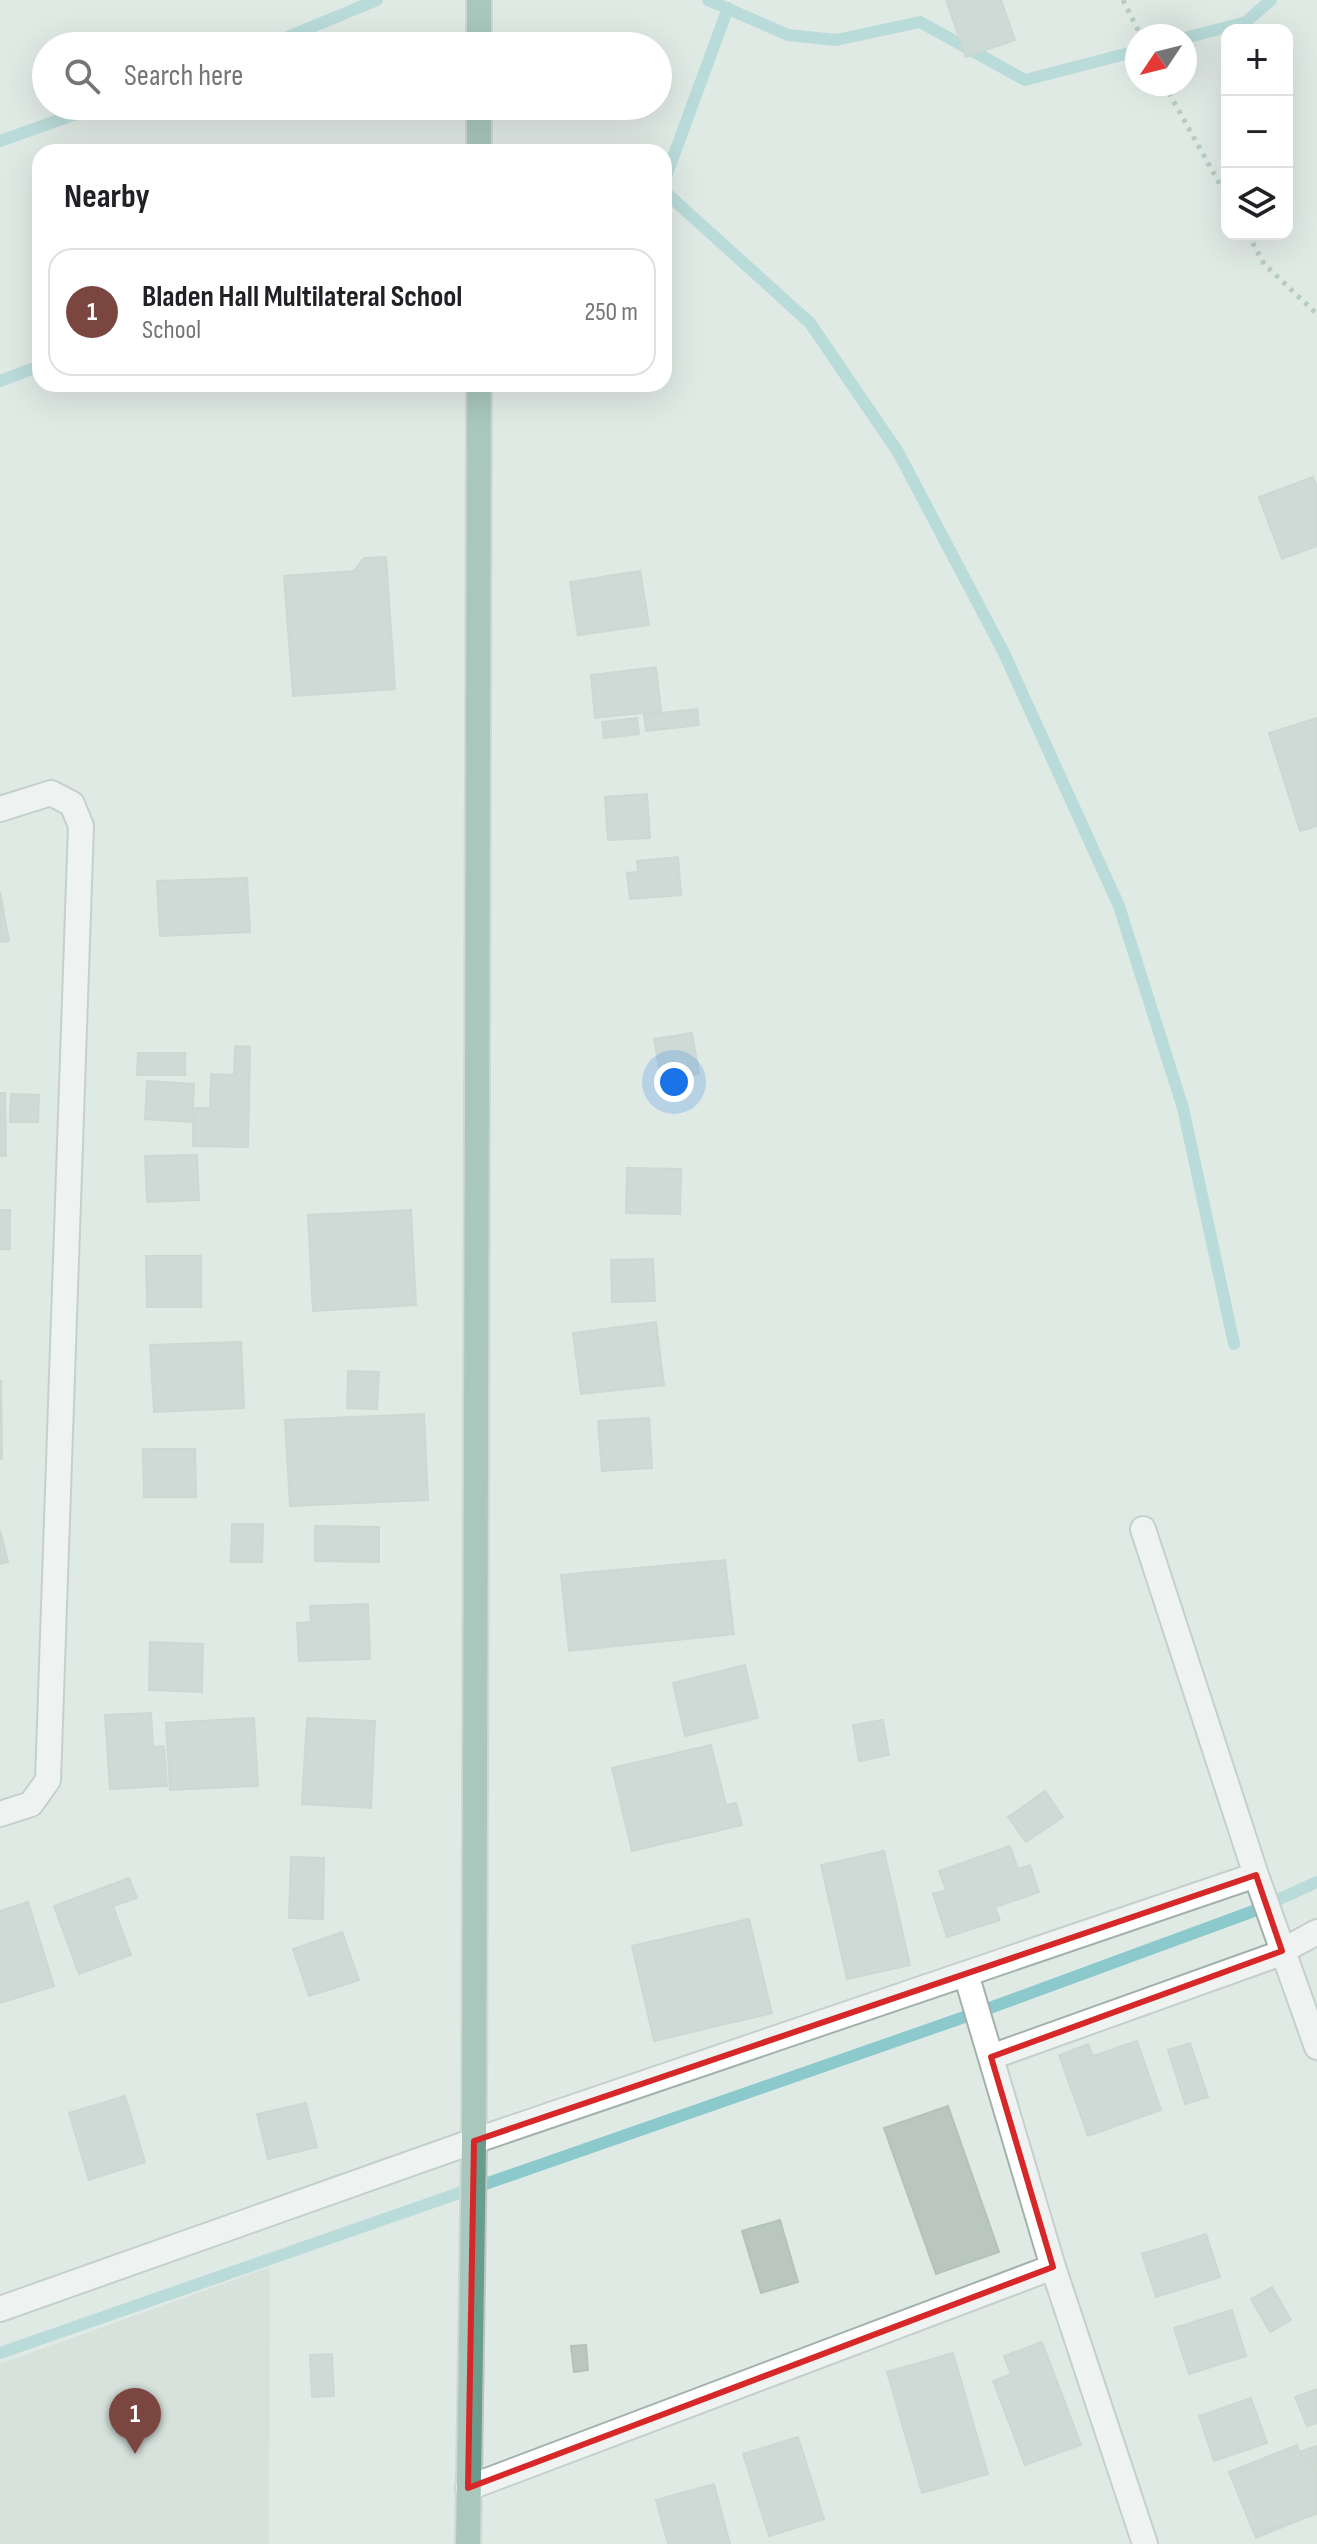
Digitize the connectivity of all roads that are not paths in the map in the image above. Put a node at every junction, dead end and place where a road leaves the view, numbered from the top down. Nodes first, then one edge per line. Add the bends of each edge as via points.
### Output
1 (479, 0) edge
2 (479, 32) edge
3 (479, 120) edge
4 (479, 144) edge
5 (479, 392) edge
6 (0, 809) edge
7 (1143, 1529) dead end
8 (0, 1814) edge
9 (1256, 1875) junction
10 (1317, 1932) edge
11 (1282, 1951) junction
12 (966, 1974) junction
13 (1317, 2047) edge
14 (991, 2057) junction
15 (474, 2141) junction
16 (1053, 2267) junction
17 (0, 2309) edge
18 (468, 2488) junction
19 (468, 2544) edge
20 (1145, 2544) edge

1 - 2 main road
3 - 4 main road
5 - 15 main road
6 - 8 street via 51,793 72,804 81,826 48,1780 31,1804
7 - 9 street
9 - 11 street
9 - 12 street
10 - 11 street
11 - 13 street
11 - 14 street
12 - 14 street
12 - 15 street
14 - 16 street
15 - 17 street
15 - 18 main road
16 - 18 street
16 - 20 street
18 - 19 main road

